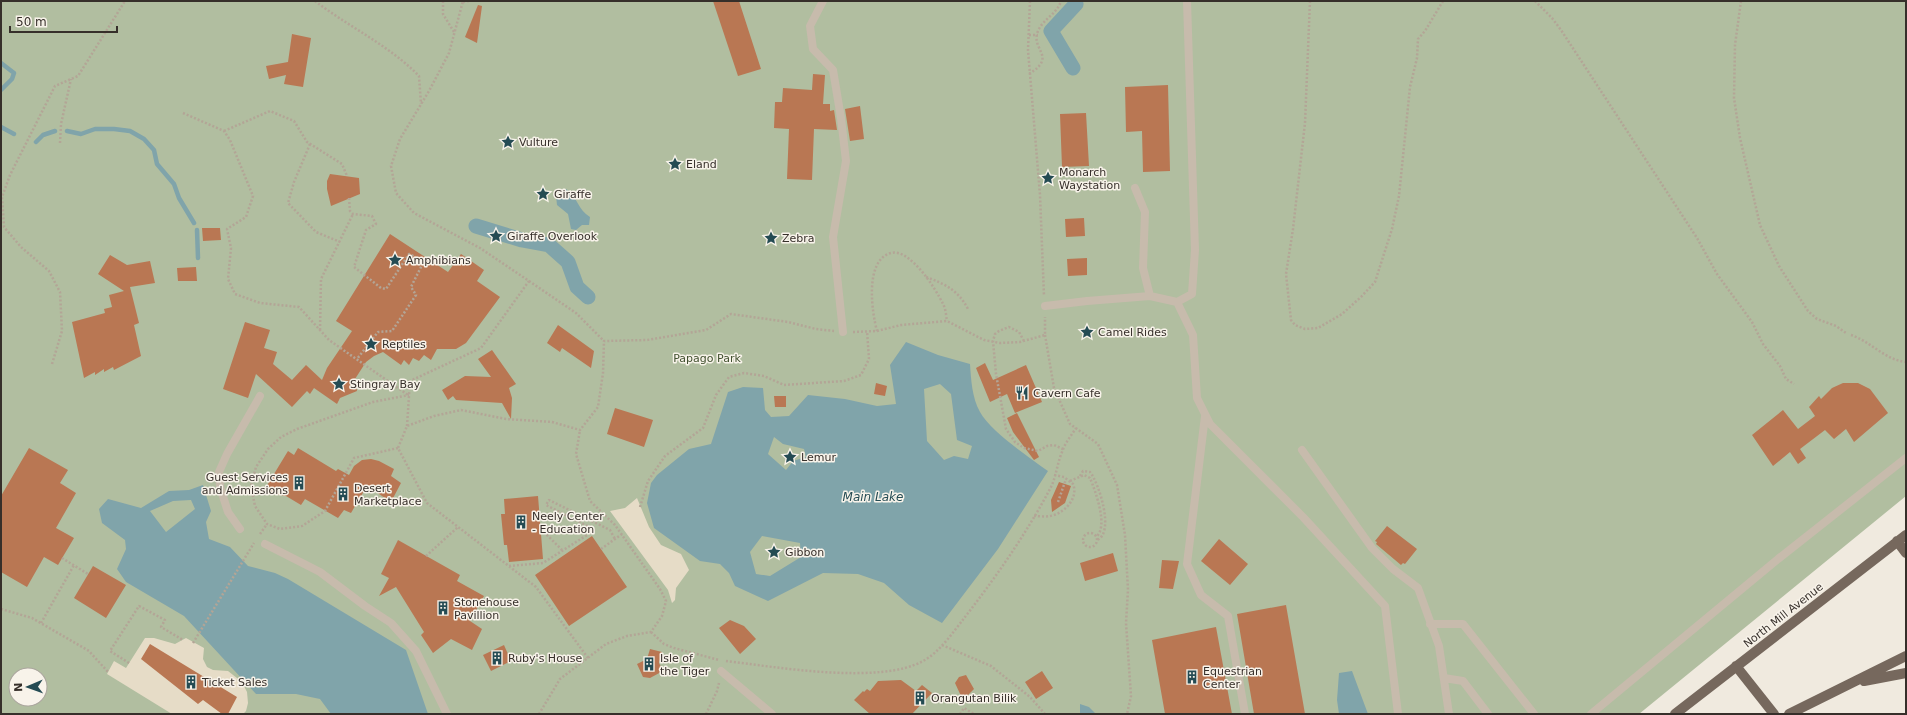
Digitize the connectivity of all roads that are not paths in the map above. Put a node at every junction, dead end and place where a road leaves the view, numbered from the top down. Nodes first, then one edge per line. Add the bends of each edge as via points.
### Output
1 (823, 1) edge
2 (1187, 1) edge
3 (1135, 188) dead end
4 (1150, 296) junction
5 (1177, 302) junction
6 (1044, 306) road end
7 (843, 332) road end
8 (260, 396) dead end
9 (1205, 415) junction
10 (1302, 450) dead end
11 (1906, 458) edge
12 (240, 530) dead end
13 (1906, 535) edge
14 (1897, 541) junction
15 (265, 544) dead end
16 (1906, 553) edge
17 (1430, 624) junction
18 (1906, 656) edge
19 (1736, 666) junction
20 (721, 671) road end
21 (1906, 673) edge
22 (1444, 678) junction
23 (1854, 682) junction
24 (448, 714) edge
25 (772, 714) edge
26 (1245, 714) edge
27 (1398, 714) edge
28 (1449, 714) edge
29 (1488, 714) edge
30 (1534, 714) edge
31 (1591, 714) edge
32 (1675, 714) edge
33 (1774, 714) edge
34 (1789, 714) edge

1 - 7 lane via 810,26 813,49 833,70 846,162 833,237
2 - 5 lane via 1195,250 1192,294
3 - 4 lane via 1145,212 1143,268
4 - 5 lane
4 - 6 lane
5 - 9 lane via 1192,335 1197,398
8 - 12 lane via 218,472 228,512
9 - 26 lane via 1187,564 1201,595 1228,616
9 - 27 lane via 1210,424 1385,606
10 - 17 lane via 1372,548 1393,569 1418,588
11 - 31 lane via 1778,559
13 - 14 main road, North Mill Avenue
14 - 16 main road
14 - 19 main road, North Mill Avenue
15 - 24 lane via 320,572 391,623 416,651
17 - 22 lane via 1439,646
17 - 30 lane via 1463,624
18 - 23 main road
19 - 32 main road, North Mill Avenue
19 - 33 main road
20 - 25 lane
21 - 23 main road
22 - 28 lane
22 - 29 lane via 1464,681
23 - 34 main road

